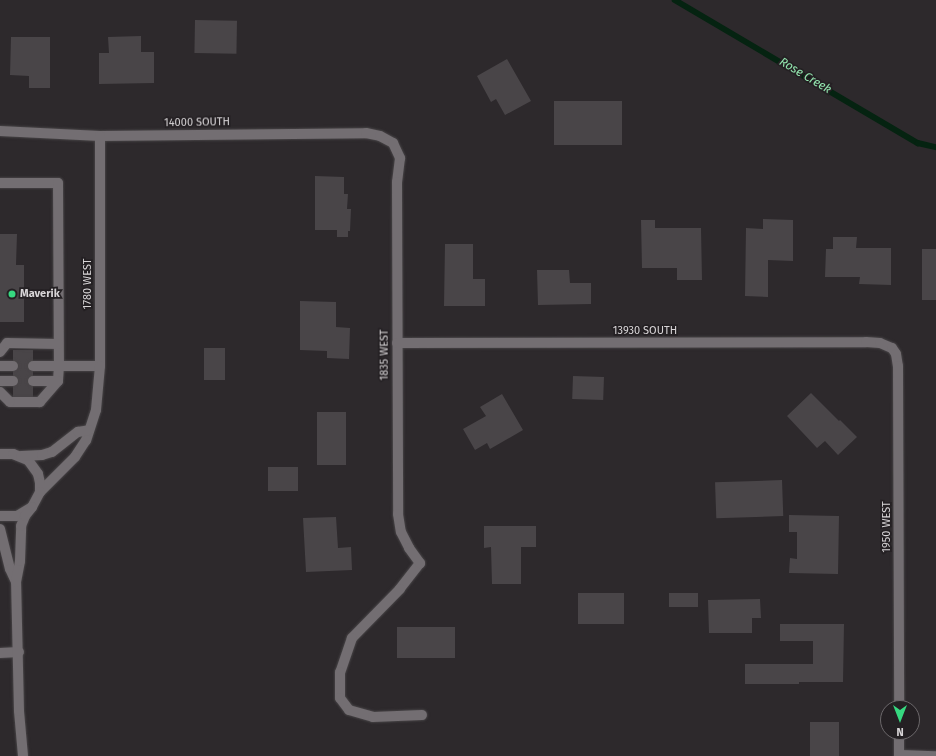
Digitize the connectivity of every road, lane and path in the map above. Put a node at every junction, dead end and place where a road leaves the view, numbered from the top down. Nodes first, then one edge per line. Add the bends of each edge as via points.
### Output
1 (0, 131) edge
2 (100, 136) junction
3 (393, 143) joint
4 (0, 183) edge
5 (397, 343) junction
6 (58, 344) junction
7 (892, 348) joint
8 (0, 352) edge
9 (0, 366) edge
10 (12, 366) dead end
11 (33, 366) dead end
12 (59, 366) junction
13 (100, 366) junction
14 (0, 381) edge
15 (12, 381) dead end
16 (33, 381) dead end
17 (58, 381) junction
18 (0, 392) edge
19 (89, 430) junction
20 (1, 454) edge
21 (21, 456) junction
22 (40, 492) junction
23 (32, 507) junction
24 (0, 516) edge
25 (0, 528) edge
26 (16, 582) junction
27 (18, 652) junction
28 (0, 653) edge
29 (900, 700) edge
30 (422, 715) dead end
31 (900, 740) edge
32 (23, 756) edge
33 (900, 756) edge
34 (936, 756) edge

1 - 2 street, 14000 SOUTH
2 - 3 street, 14000 SOUTH via 366,133 380,136
2 - 13 street, 1780 WEST
3 - 5 street, 1835 WEST via 400,158 397,182
4 - 6 street via 58,183
5 - 7 street, 13930 SOUTH via 866,342 880,343
5 - 30 street, 1835 WEST via 398,514 401,532 420,562 400,589 352,638 340,672 340,698 350,710 373,717
6 - 8 street via 7,343
6 - 12 street
7 - 29 street, 1950 WEST via 898,366
9 - 10 street
11 - 12 street
12 - 13 street
12 - 17 street
13 - 19 street, 1780 WEST via 96,410
14 - 15 street
16 - 17 street
17 - 18 street via 40,402 10,402
19 - 21 street via 78,432 52,452 42,456
19 - 22 street, 1780 WEST via 75,457
20 - 21 street
21 - 22 street via 28,460 38,474
22 - 23 street, 1780 WEST
23 - 24 street via 17,516
23 - 26 street via 21,526 20,561
25 - 26 street
26 - 27 street
27 - 28 street
27 - 32 street
31 - 33 street
33 - 34 street

